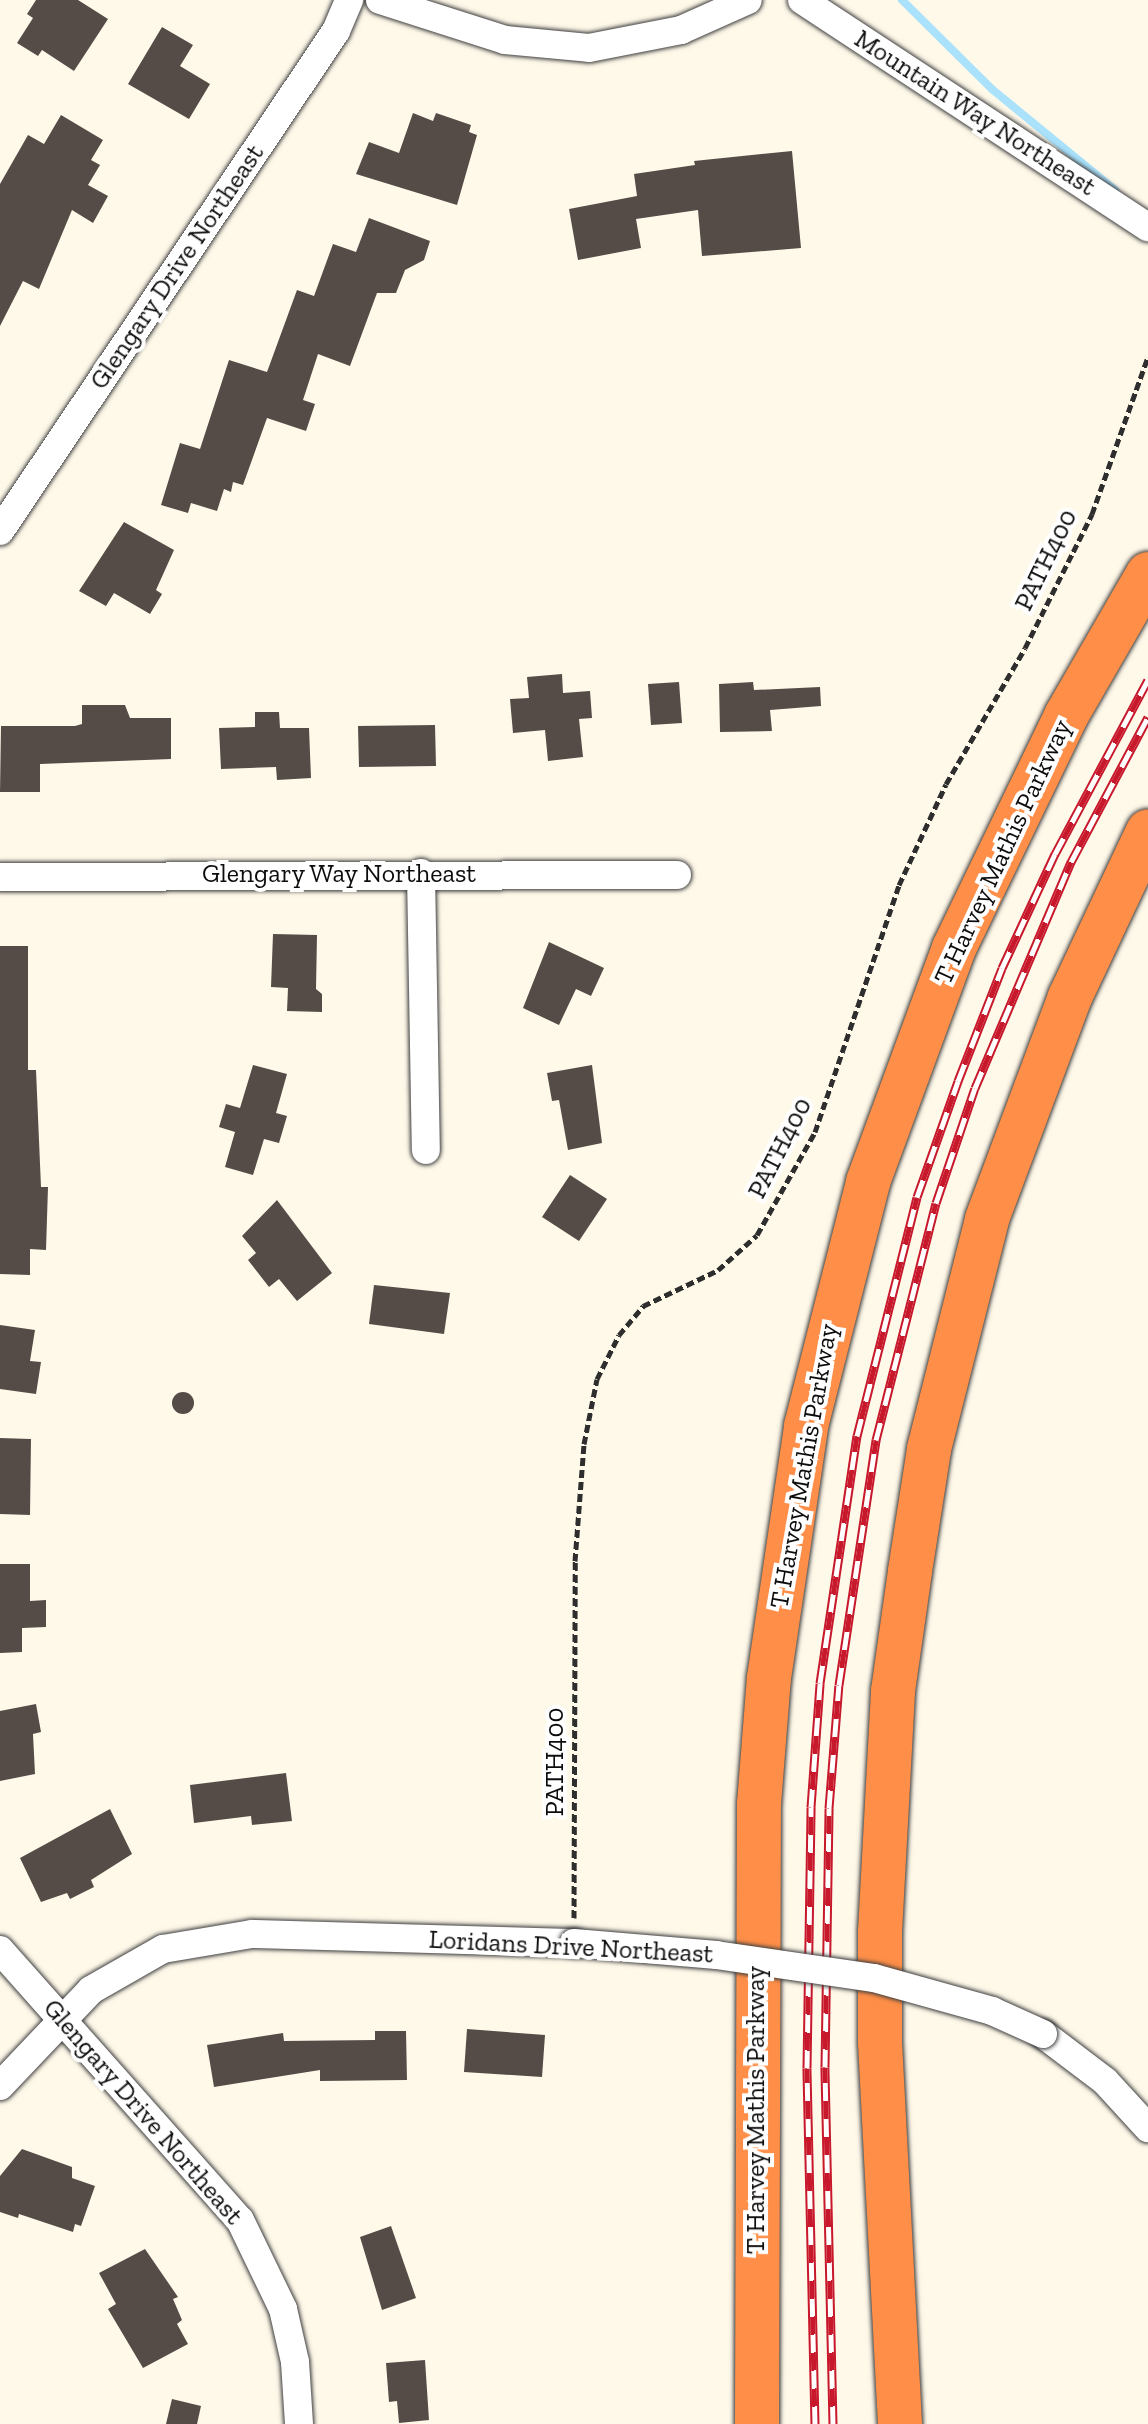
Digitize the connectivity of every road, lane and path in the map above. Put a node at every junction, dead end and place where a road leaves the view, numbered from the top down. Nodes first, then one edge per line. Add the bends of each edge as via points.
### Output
1 (349, 0) edge
2 (380, 0) edge
3 (748, 0) edge
4 (802, 0) edge
5 (1148, 227) edge
6 (1146, 360) edge
7 (0, 531) edge
8 (1148, 574) edge
9 (1148, 831) edge
10 (421, 873) junction
11 (677, 875) dead end
12 (0, 877) edge
13 (426, 1150) dead end
14 (574, 1943) junction
15 (0, 1950) edge
16 (61, 2017) junction
17 (0, 2086) edge
18 (1148, 2128) edge
19 (299, 2424) edge
20 (757, 2424) edge
21 (900, 2424) edge

1 - 7 street, Glengary Drive Northeast via 336,31
2 - 3 street via 505,40 589,48 681,30
4 - 5 street, Mountain Way Northeast
6 - 14 path, PATH400 via 1092,514 1025,648 946,784 899,885 815,1132 757,1235 718,1270 643,1306 619,1335 597,1379 584,1444 575,1561
8 - 20 highway, T Harvey Mathis Parkway via 1066,716 954,948 868,1182 806,1426 769,1678 759,1804
9 - 21 highway via 1070,997 987,1219 929,1449 910,1571 893,1691 880,1932 880,2042
10 - 11 street, Glengary Way Northeast
10 - 12 street, Glengary Way Northeast
10 - 13 street
14 - 16 street, Loridans Drive Northeast via 294,1934 207,1939 163,1949 125,1967
14 - 18 street, Loridans Drive Northeast, bridge via 716,1955 874,1978 992,2011 1043,2034 1105,2081
15 - 16 street, Glengary Drive Northeast
16 - 17 street, Loridans Drive Northeast
16 - 19 street, Glengary Drive Northeast via 216,2187 262,2257 283,2309 295,2362

